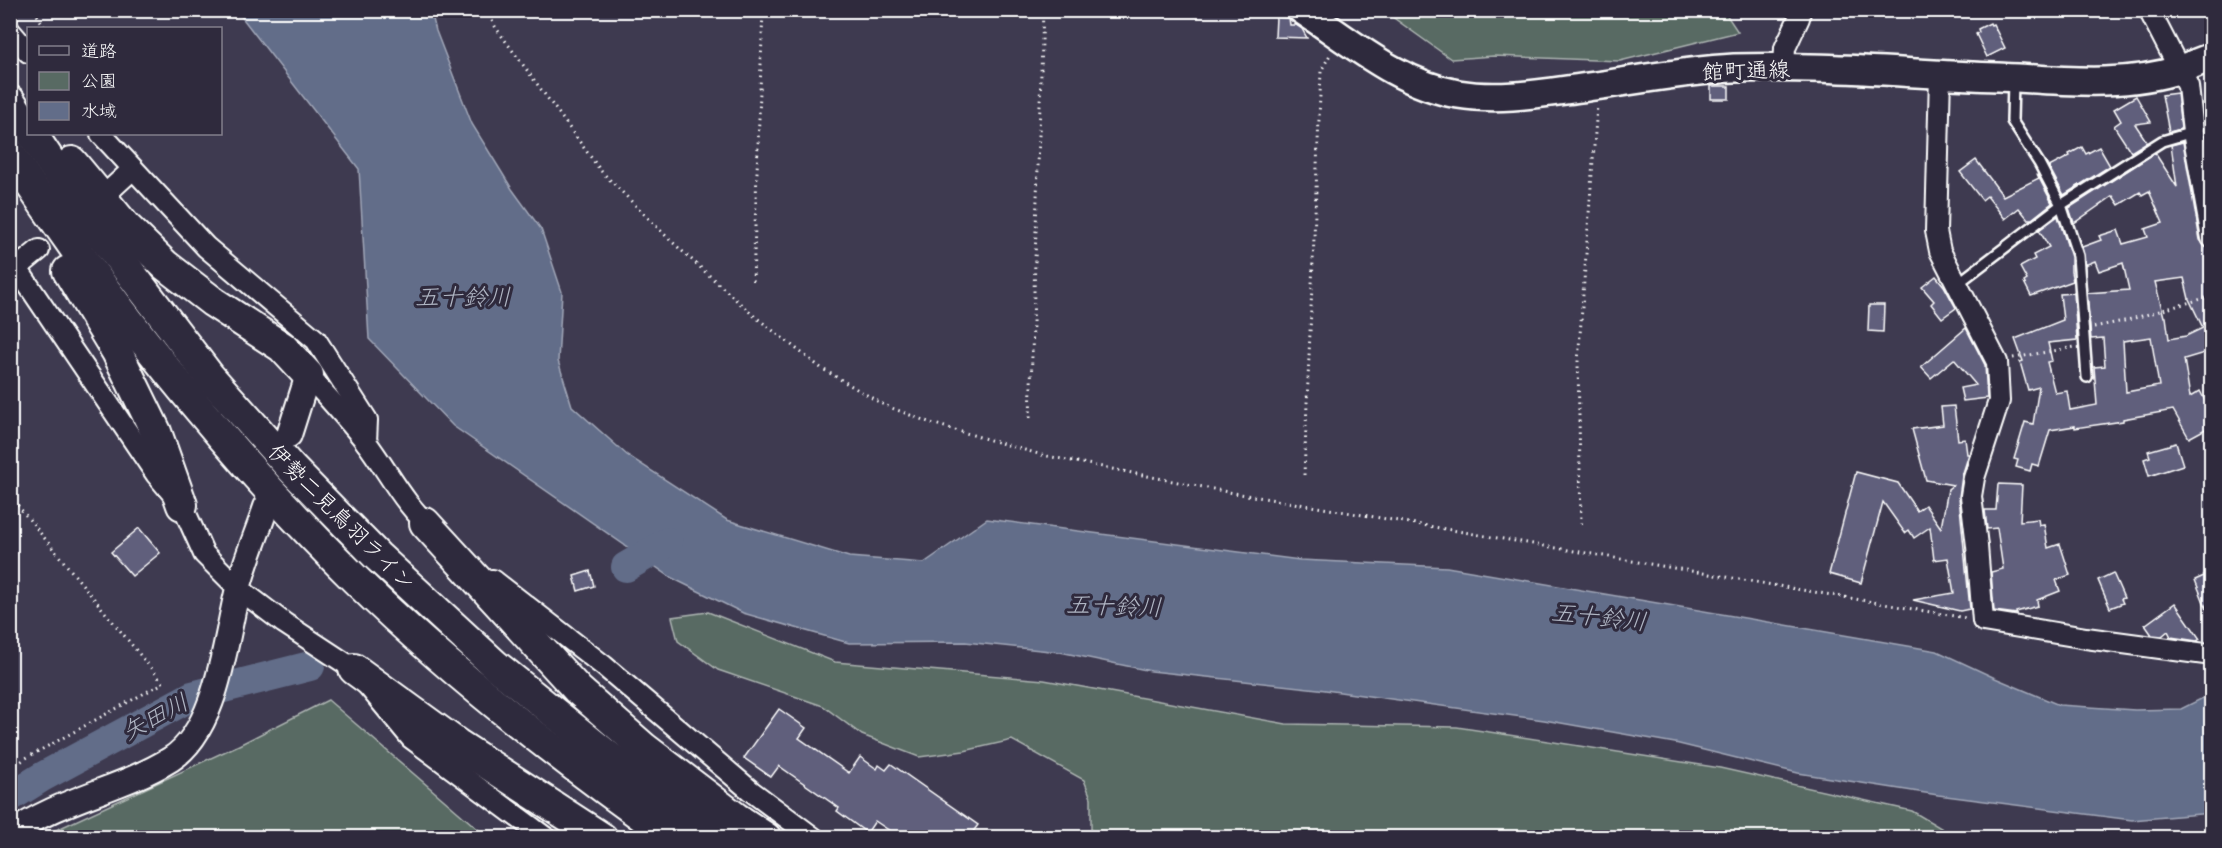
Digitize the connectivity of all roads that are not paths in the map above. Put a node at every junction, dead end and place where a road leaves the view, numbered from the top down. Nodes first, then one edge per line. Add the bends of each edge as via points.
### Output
1 (1302, 10) edge
2 (1800, 10) edge
3 (2149, 10) edge
4 (10, 31) edge
5 (27, 51) edge
6 (2211, 57) edge
7 (1784, 67) junction
8 (2180, 69) junction
9 (1940, 75) junction
10 (10, 78) edge
11 (2013, 78) junction
12 (10, 101) edge
13 (27, 103) edge
14 (27, 126) edge
15 (2193, 132) junction
16 (33, 135) edge
17 (51, 135) edge
18 (102, 135) edge
19 (10, 154) edge
20 (133, 169) junction
21 (10, 176) edge
22 (109, 191) dead end
23 (2061, 205) junction
24 (2211, 238) edge
25 (39, 250) dead end
26 (14, 263) edge
27 (1956, 285) junction
28 (308, 375) junction
29 (2087, 377) dead end
30 (288, 435) dead end
31 (366, 442) junction
32 (182, 505) junction
33 (266, 507) dead end
34 (425, 523) junction
35 (238, 588) junction
36 (2211, 652) edge
37 (354, 669) junction
38 (10, 835) edge
39 (546, 837) edge
40 (602, 837) edge
41 (673, 837) edge
42 (718, 837) edge
43 (766, 837) edge
44 (814, 837) edge

1 - 7 main road, 館町通線 via 1386,68 1457,94 1495,97 1546,93 1691,72
2 - 7 street via 1785,48
3 - 8 street
4 - 5 street
6 - 8 main road, 館町通線
7 - 9 main road, 館町通線
8 - 11 main road, 館町通線 via 2082,81
8 - 15 street via 2188,86
9 - 11 main road, 館町通線
9 - 27 street via 1936,231
10 - 13 main road
11 - 23 lane via 2012,121
12 - 14 main road
15 - 23 lane via 2162,141
15 - 24 street
16 - 42 main road, 伊勢二見鳥羽ライン via 86,214 210,377 369,548 495,665 604,753
17 - 28 main road via 88,184 165,265 282,347
18 - 20 street
19 - 41 main road, 伊勢二見鳥羽ライン via 64,236 186,394 356,580 477,689 587,777
20 - 22 street
20 - 31 street via 206,247 316,340 367,420
21 - 32 main road via 117,352 156,432
23 - 27 lane
23 - 29 lane via 2078,256
25 - 26 street
26 - 32 street via 156,474
27 - 36 street via 1997,362 1999,401 1971,496 1983,621
28 - 30 street
28 - 31 street
31 - 34 street
32 - 35 street via 204,554
33 - 35 street
34 - 43 main road via 578,690 644,748
34 - 44 street via 604,666 751,791
35 - 37 street
35 - 38 street via 224,656 202,722 182,751
37 - 39 street via 411,738
37 - 40 main road via 457,744

